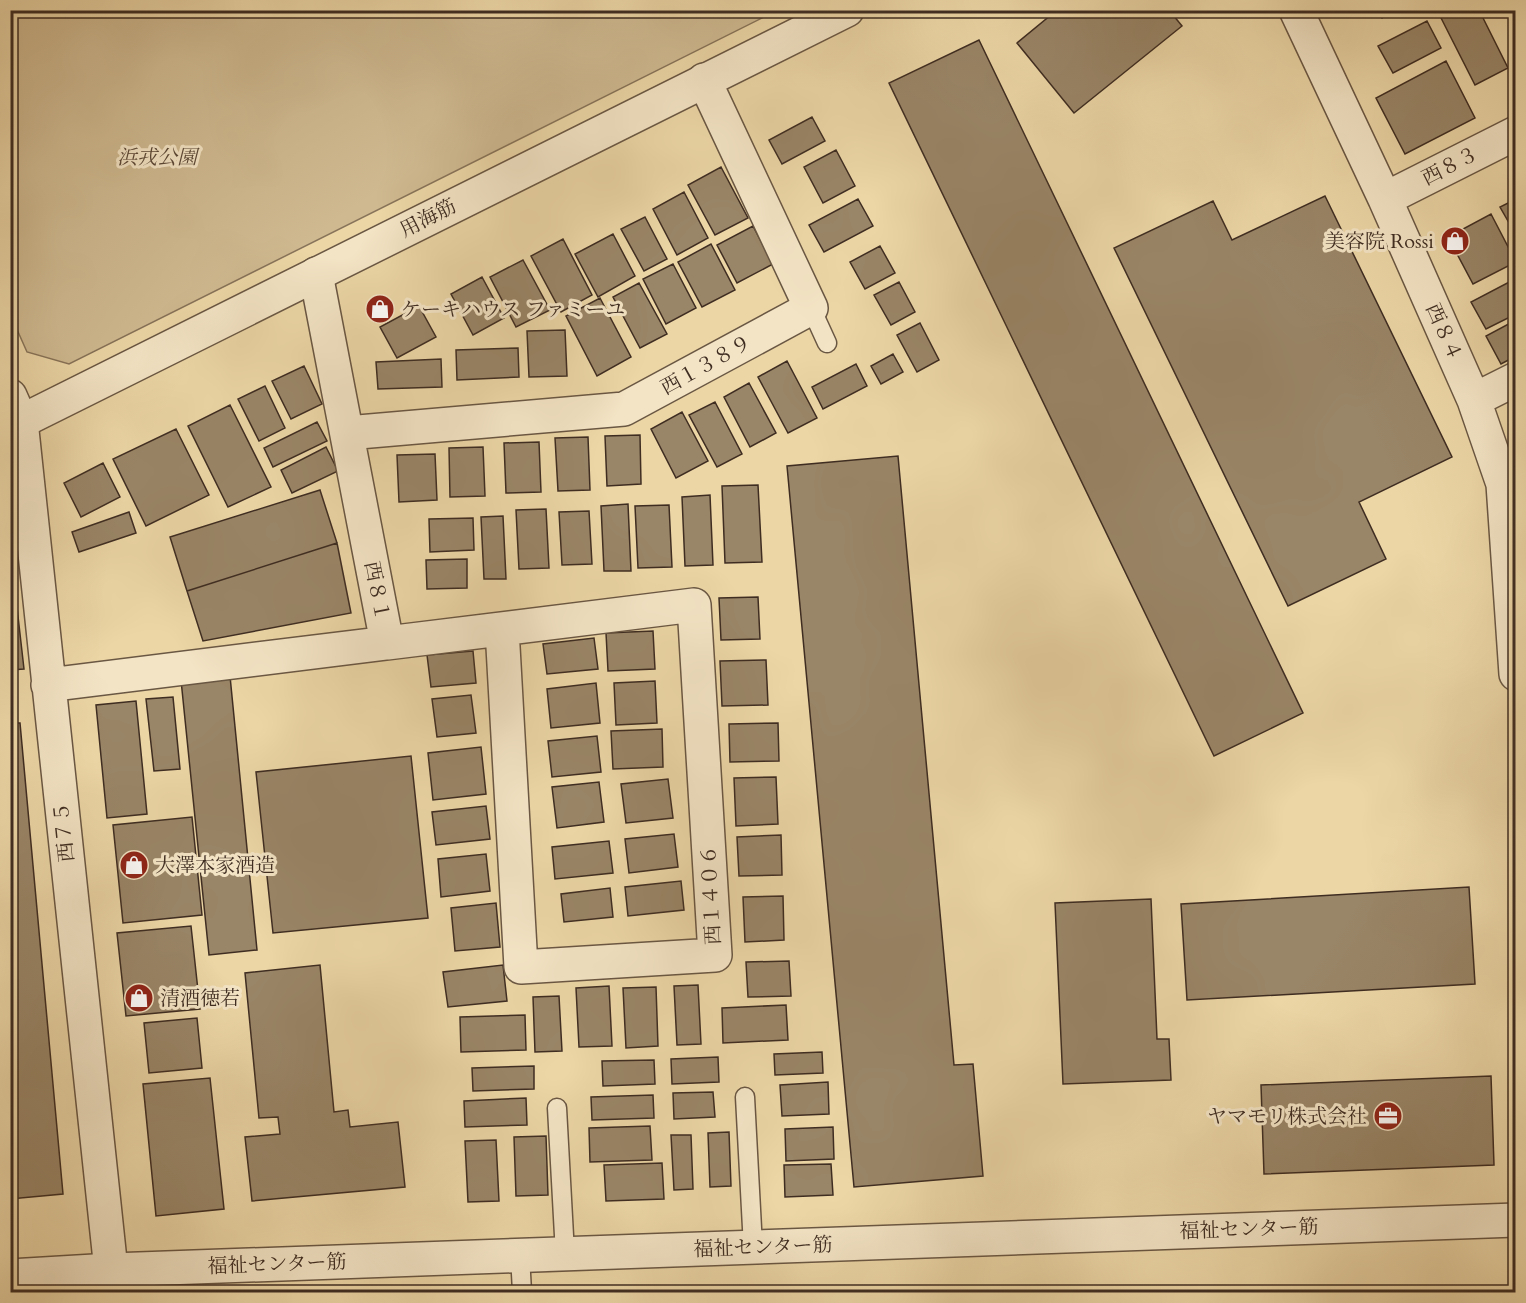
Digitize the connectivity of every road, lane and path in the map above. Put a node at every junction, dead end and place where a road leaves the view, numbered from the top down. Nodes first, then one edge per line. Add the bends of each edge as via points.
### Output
1 (1296, 10) edge
2 (829, 14) edge
3 (704, 80) junction
4 (1515, 133) edge
5 (1385, 199) junction
6 (316, 274) junction
7 (811, 308) junction
8 (827, 343) dead end
9 (1515, 379) edge
10 (1474, 400) junction
11 (14, 415) edge
12 (347, 434) junction
13 (1509, 484) edge
14 (502, 629) junction
15 (387, 643) junction
16 (1515, 674) edge
17 (48, 685) junction
18 (745, 1097) dead end
19 (557, 1108) dead end
20 (1515, 1220) edge
21 (753, 1247) junction
22 (565, 1254) junction
23 (520, 1256) junction
24 (111, 1270) junction
25 (10, 1276) edge
26 (146, 1281) edge
27 (522, 1293) edge

1 - 5 street, 西８４
2 - 3 street, 用海筋
3 - 6 street, 用海筋
3 - 7 street
4 - 5 street, 西８３
5 - 10 street, 西８４
6 - 11 street, 用海筋
6 - 12 street, 西８１
7 - 8 lane
7 - 12 street, 西１３８９ via 624,409
9 - 10 street
10 - 13 street, 西８４
11 - 17 street, 西７５
12 - 15 street, 西８１
13 - 16 street, 西８４
14 - 14 street, 西１４０６ via 694,605 715,955 521,967
14 - 15 street, 西１４０６
15 - 17 street, 西８１
17 - 24 street, 西７５
18 - 21 lane
19 - 22 lane
20 - 21 street, 福祉センター筋
21 - 22 street, 福祉センター筋
22 - 23 street, 福祉センター筋
23 - 26 street, 福祉センター筋
23 - 27 lane
24 - 25 street, 福祉センター筋
24 - 26 street, 福祉センター筋

